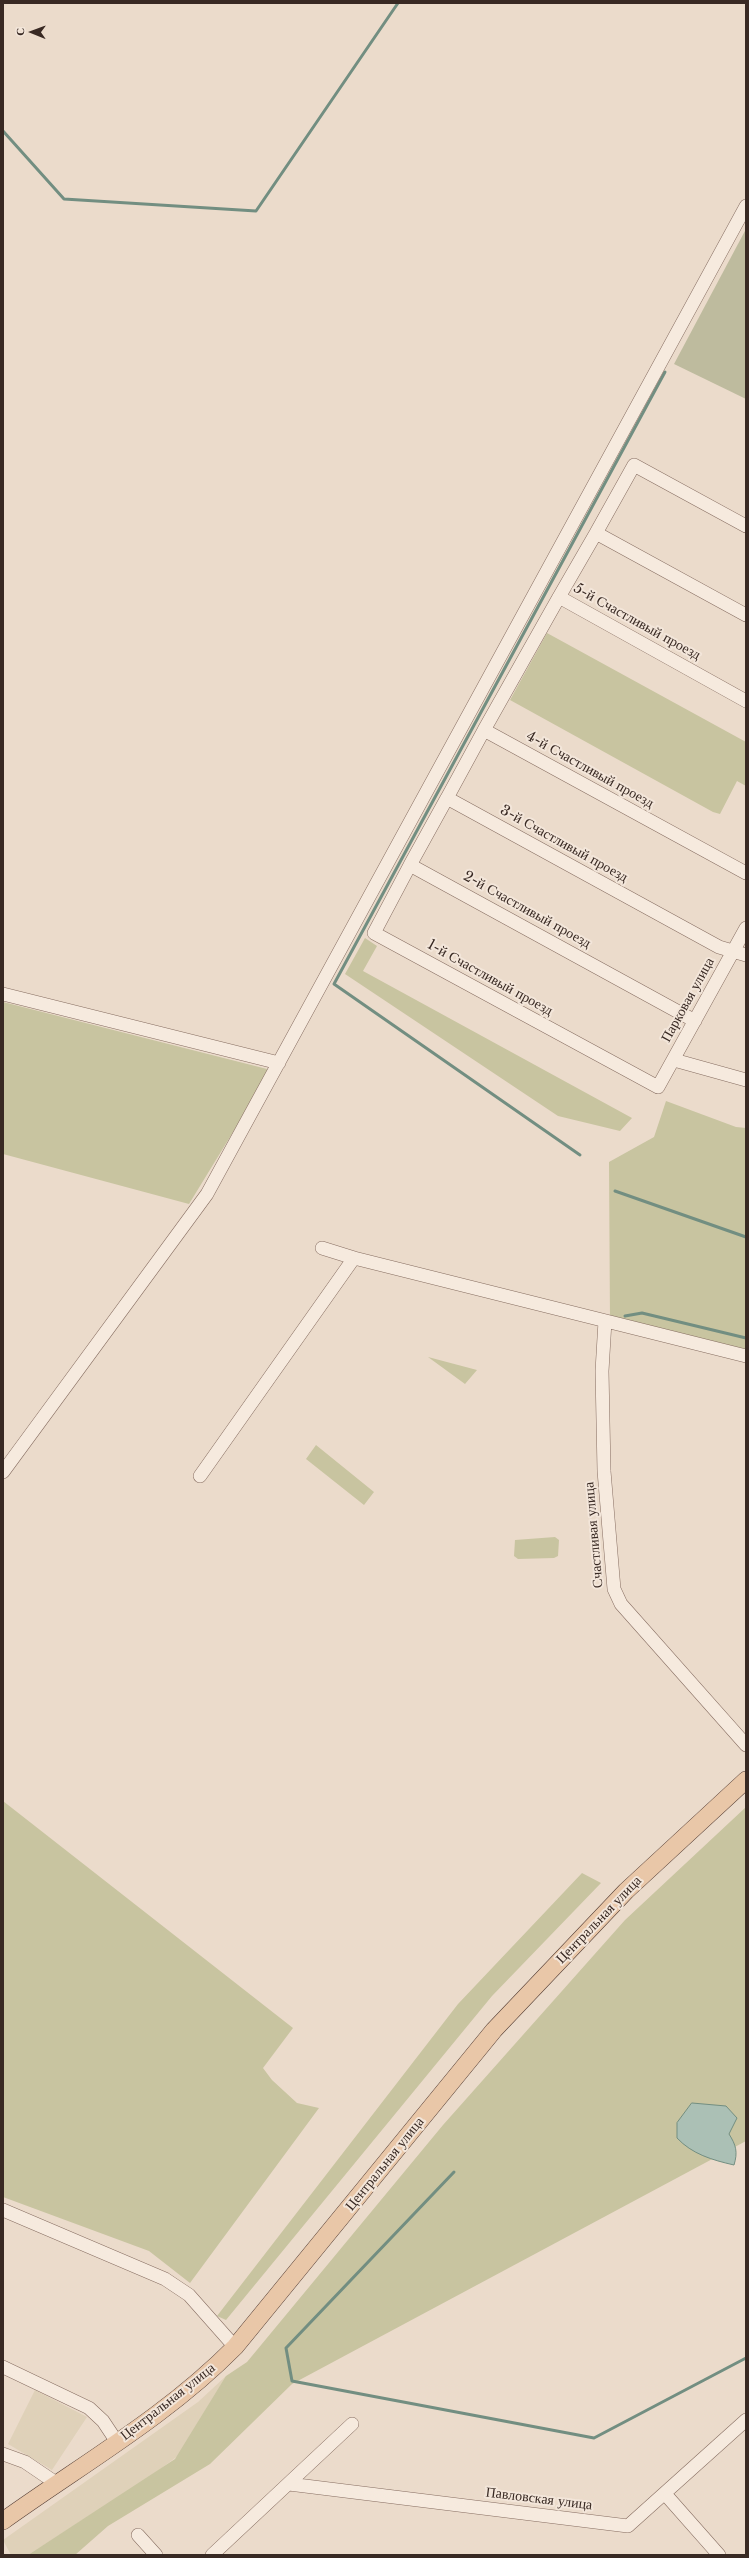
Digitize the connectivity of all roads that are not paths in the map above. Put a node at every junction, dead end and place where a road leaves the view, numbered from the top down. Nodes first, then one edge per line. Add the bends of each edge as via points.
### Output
1 (746, 206) edge
2 (746, 526) edge
3 (596, 533) junction
4 (559, 598) junction
5 (746, 615) edge
6 (746, 701) edge
7 (484, 730) junction
8 (448, 798) junction
9 (410, 865) junction
10 (746, 873) edge
11 (746, 928) edge
12 (740, 954) edge
13 (3, 994) edge
14 (695, 1021) junction
15 (674, 1060) junction
16 (279, 1062) junction
17 (746, 1080) edge
18 (658, 1087) joint
19 (322, 1248) dead end
20 (354, 1258) junction
21 (605, 1321) junction
22 (746, 1356) edge
23 (3, 1472) edge
24 (200, 1476) dead end
25 (746, 1745) edge
26 (746, 1780) edge
27 (3, 2210) edge
28 (235, 2347) junction
29 (3, 2367) edge
30 (746, 2420) edge
31 (352, 2424) dead end
32 (117, 2442) junction
33 (3, 2454) edge
34 (56, 2483) junction
35 (289, 2484) junction
36 (666, 2495) junction
37 (3, 2521) edge
38 (138, 2535) dead end
39 (156, 2555) edge
40 (212, 2555) edge
41 (720, 2555) edge

1 - 16 street
2 - 3 street via 634,465
3 - 4 street
3 - 5 street
4 - 6 street, 5-й Счастливый проезд
4 - 7 street, 5-й Счастливый проезд
7 - 8 street
7 - 10 street, 4-й Счастливый проезд
8 - 9 street
8 - 12 street, 3-й Счастливый проезд via 719,947
9 - 14 street, 2-й Счастливый проезд
9 - 18 street, 1-й Счастливый проезд via 374,933
11 - 12 street, Парковая улица
12 - 14 street, Парковая улица
13 - 16 street
14 - 15 street, Парковая улица
15 - 17 street
15 - 18 street, Парковая улица
16 - 23 street via 200,1204
19 - 20 street
20 - 21 street
20 - 24 street
21 - 22 street
21 - 25 street, Счастливая улица via 602,1371 604,1471 614,1589 621,1604
26 - 28 main road, Центральная улица via 626,1891 494,2030
27 - 28 street via 165,2279 189,2295
28 - 32 main road, Центральная улица via 208,2374
29 - 32 street via 89,2408 103,2421
30 - 36 street, Павловская улица
31 - 35 street
32 - 34 main road, Центральная улица
33 - 34 street via 24,2462
34 - 37 main road, Центральная улица
35 - 36 street, Павловская улица via 628,2526
35 - 40 street
36 - 41 street
38 - 39 street

